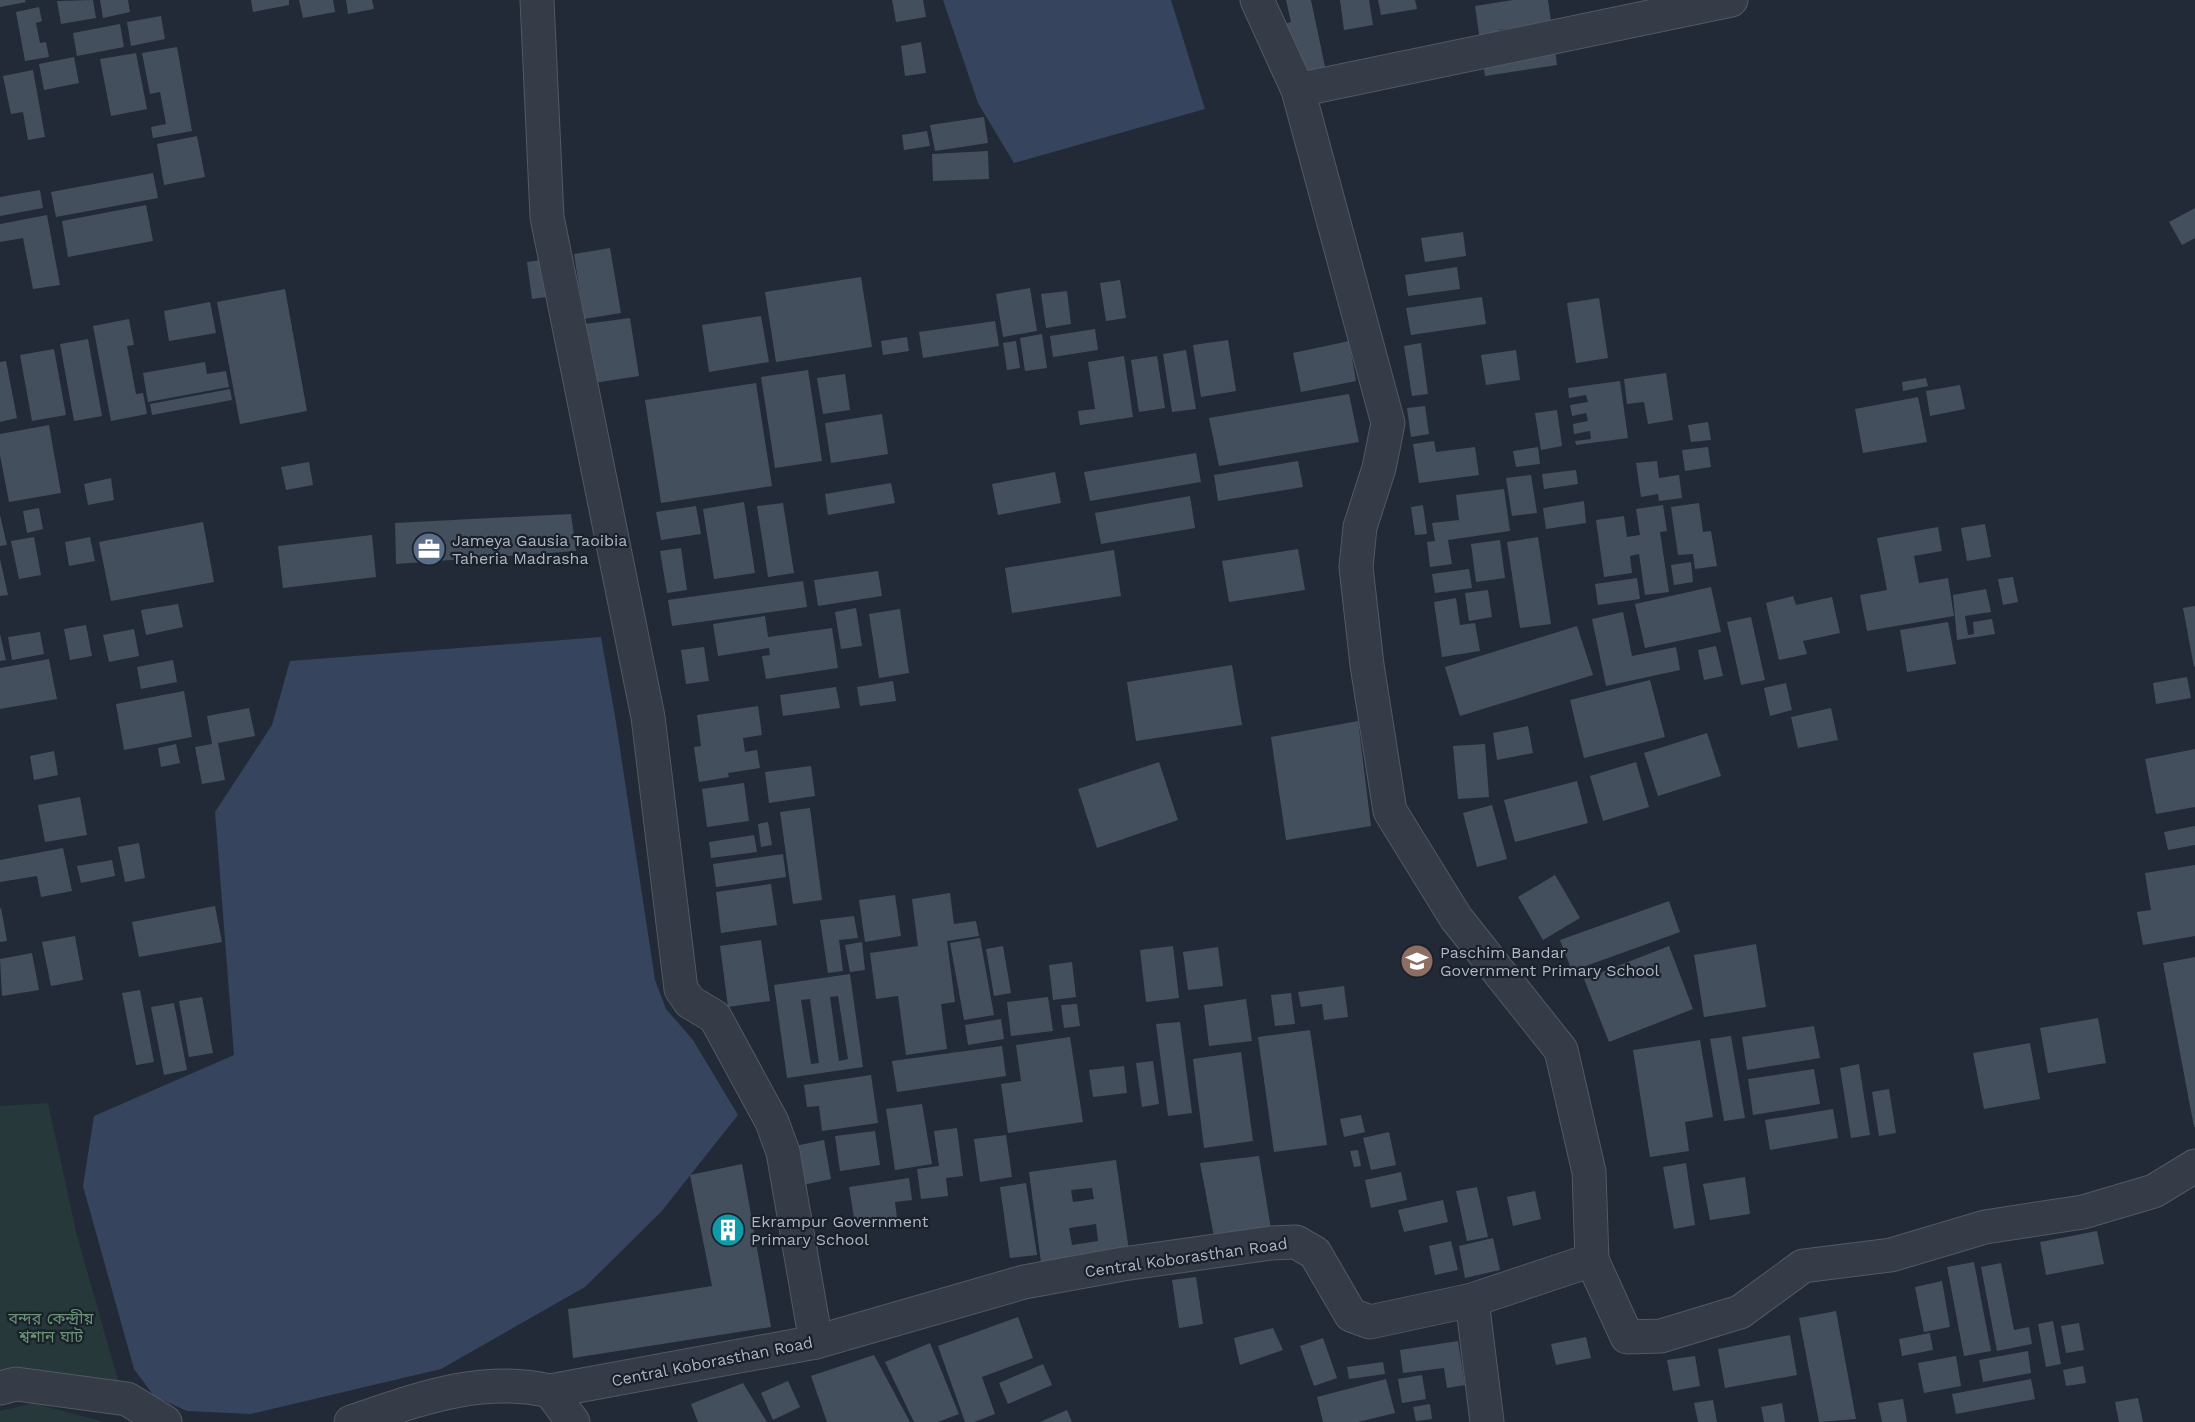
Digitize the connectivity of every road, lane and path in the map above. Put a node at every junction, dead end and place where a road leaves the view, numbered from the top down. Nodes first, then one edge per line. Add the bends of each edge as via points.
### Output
1 (537, 0) edge
2 (1257, 0) edge
3 (1731, 0) edge
4 (1298, 90) junction
5 (2195, 1166) edge
6 (1592, 1260) junction
7 (1472, 1300) junction
8 (816, 1342) junction
9 (0, 1388) edge
10 (549, 1391) junction
11 (165, 1422) edge
12 (351, 1422) edge
13 (573, 1422) edge
14 (1487, 1422) edge

1 - 8 street via 547,217 648,717 681,990 690,1002 715,1017 772,1122 783,1152
2 - 4 street
3 - 4 street
4 - 6 street via 1388,423 1379,468 1360,527 1356,567 1390,811 1456,918 1561,1050 1589,1172
5 - 6 street via 2154,1191 2083,1212 1985,1227 1891,1255 1803,1266 1740,1312 1661,1336 1627,1337
6 - 7 street, Central Koborasthan Road
7 - 8 street, Central Koborasthan Road via 1370,1322 1351,1315 1315,1253 1296,1242 1271,1243 1024,1282
7 - 14 street
8 - 10 street, Central Koborasthan Road
9 - 11 street via 16,1384 127,1400
10 - 12 street, Central Koborasthan Road via 524,1385 445,1390
10 - 13 street

